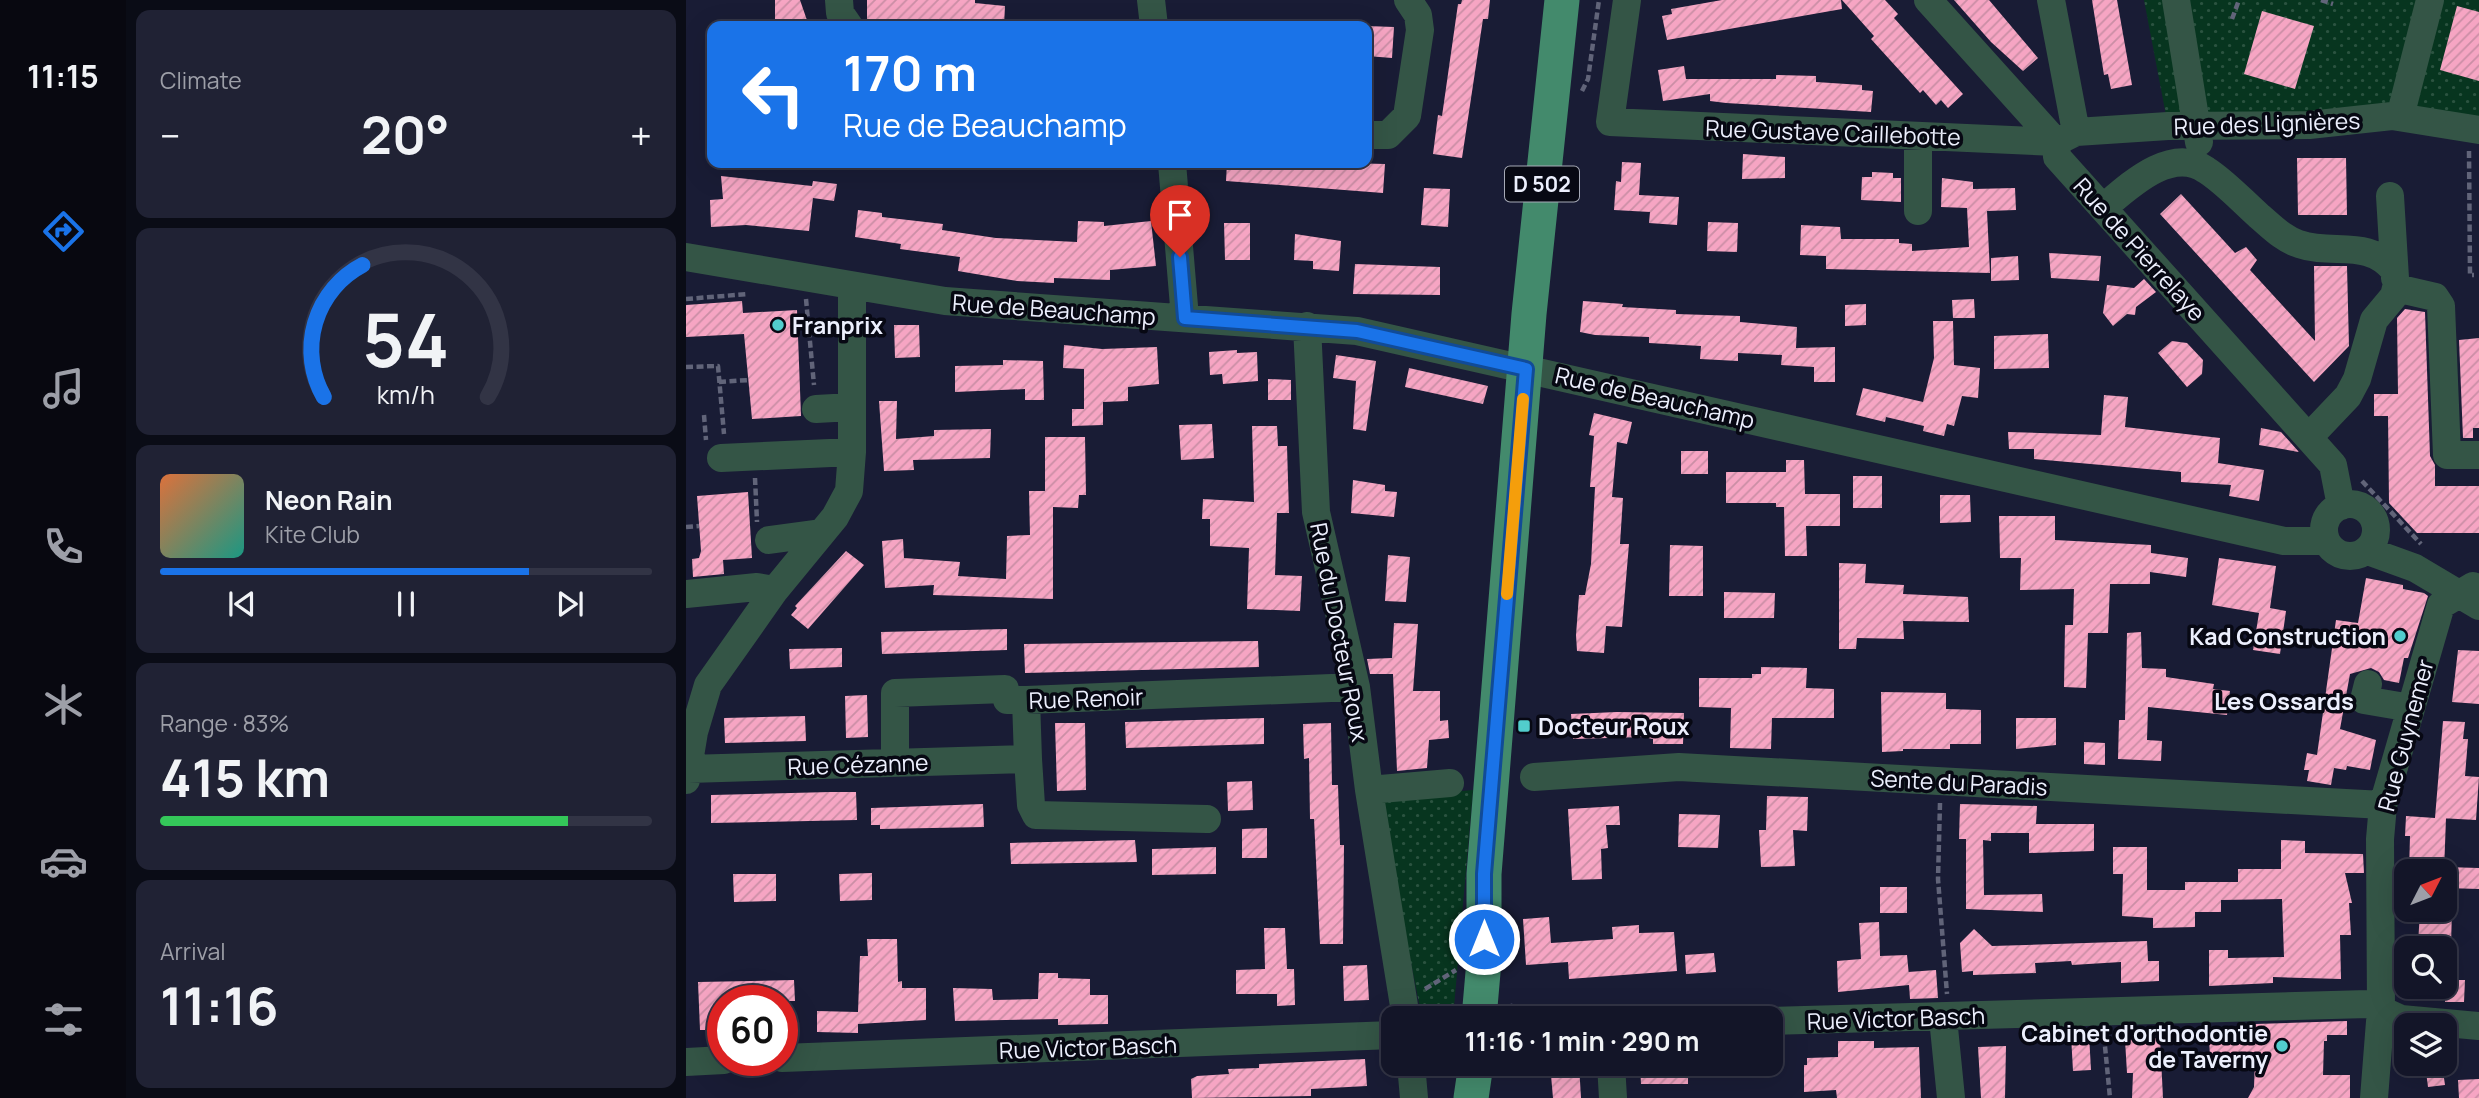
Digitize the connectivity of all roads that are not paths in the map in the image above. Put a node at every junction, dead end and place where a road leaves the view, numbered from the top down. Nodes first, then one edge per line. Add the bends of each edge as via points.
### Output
1 (839, 0) edge
2 (1151, 0) edge
3 (1408, 0) edge
4 (1562, 0) edge
5 (1627, 0) edge
6 (1928, 0) edge
7 (2051, 0) edge
8 (2176, 0) edge
9 (2430, 0) edge
10 (846, 21) edge
11 (1153, 21) edge
12 (2392, 116) junction
13 (2197, 125) junction
14 (2477, 130) edge
15 (1372, 135) edge
16 (1918, 136) junction
17 (2066, 137) junction
18 (2202, 167) junction
19 (1172, 168) edge
20 (2390, 196) dead end
21 (2103, 208) junction
22 (1918, 211) dead end
23 (686, 257) edge
24 (2395, 279) junction
25 (852, 287) junction
26 (1185, 318) junction
27 (1307, 326) junction
28 (1526, 369) junction
29 (852, 407) junction
30 (816, 409) road end
31 (2309, 437) junction
32 (852, 452) junction
33 (2479, 454) edge
34 (723, 458) road end
35 (2341, 506) junction
36 (821, 533) junction
37 (769, 540) road end
38 (2372, 540) junction
39 (2326, 541) junction
40 (775, 590) junction
41 (2473, 593) edge
42 (686, 594) edge
43 (2368, 684) dead end
44 (1356, 687) junction
45 (1026, 700) junction
46 (2411, 708) junction
47 (1028, 759) junction
48 (895, 763) junction
49 (687, 775) edge
50 (1534, 777) dead end
51 (1450, 783) dead end
52 (1369, 790) junction
53 (2383, 805) junction
54 (1207, 819) dead end
55 (1484, 874) junction
56 (1404, 1006) edge
57 (1462, 1006) edge
58 (1480, 1006) edge
59 (2381, 1009) junction
60 (1946, 1018) junction
61 (1783, 1021) edge
62 (2479, 1026) edge
63 (1381, 1035) edge
64 (798, 1057) edge
65 (707, 1061) edge
66 (686, 1062) edge
67 (1412, 1076) edge
68 (1456, 1076) edge
69 (1474, 1076) edge
70 (1612, 1076) edge
71 (1414, 1098) edge
72 (1455, 1098) edge
73 (1471, 1098) edge
74 (1613, 1098) edge
75 (1951, 1098) edge
76 (2374, 1098) edge

1 - 10 street
2 - 11 street
3 - 15 street via 1418,15 1420,30 1407,116 1388,135
4 - 28 main road, D 502
5 - 16 street, Rue Gustave Caillebotte via 1610,122
6 - 17 street, Rue de Pierrelaye
7 - 17 street
8 - 13 street
9 - 12 street via 2401,113
12 - 13 street, Rue des Lignières via 2309,125
12 - 14 street, Rue des Lignières
13 - 17 street, Rue des Lignières
13 - 18 street
16 - 17 street, Rue Gustave Caillebotte
16 - 22 street
17 - 21 street, Rue de Pierrelaye via 2057,157
18 - 21 street via 2189,162 2162,167 2141,177
18 - 24 street via 2281,235 2300,245 2384,257
19 - 26 street
20 - 24 street
21 - 31 street, Rue de Pierrelaye
23 - 25 street, Rue de Beauchamp
24 - 31 street via 2394,296 2374,320 2348,396
24 - 33 street via 2435,297 2441,306 2447,455
25 - 26 street, Rue de Beauchamp via 1045,311
25 - 29 street
26 - 27 street, Rue de Beauchamp
27 - 28 street, Rue de Beauchamp via 1357,331
27 - 44 street, Rue du Docteur Roux via 1316,512
28 - 39 street, Rue de Beauchamp via 2284,541
28 - 55 main road, D 502
29 - 30 street
29 - 32 street
31 - 35 street, Rue de Pierrelaye via 2333,465
32 - 34 street
32 - 36 street via 849,491
35 - 38 street via 2361,506 2369,512
35 - 39 street via 2326,520
36 - 37 street
36 - 40 street
38 - 39 street via 2351,557 2341,555
38 - 41 street via 2400,561
40 - 42 street via 757,587
40 - 49 street via 708,685
41 - 46 street, Rue Guynemer via 2441,605
43 - 46 street via 2364,700
44 - 45 street, Rue Renoir
44 - 52 street, Rue du Docteur Roux
45 - 47 street
45 - 48 street, Rue Renoir via 1007,700 1005,689 895,693
46 - 53 street, Rue Guynemer
47 - 48 street, Rue Cézanne
47 - 54 street via 1031,805 1036,815
48 - 49 street, Rue Cézanne
50 - 53 street, Sente du Paradis via 1679,767
51 - 52 street
52 - 56 street, Rue du Docteur Roux
53 - 59 street, Rue Guynemer
55 - 57 main road, D 502
55 - 58 main road, D 502
59 - 60 street, Rue Victor Basch via 2368,1004 2102,1009
59 - 62 street, Rue Victor Basch via 2400,1019
59 - 76 street, Rue Guynemer
60 - 61 street, Rue Victor Basch
60 - 75 street
63 - 64 street, Rue Victor Basch
65 - 66 street
67 - 71 street
68 - 72 main road
69 - 73 main road
70 - 74 street

